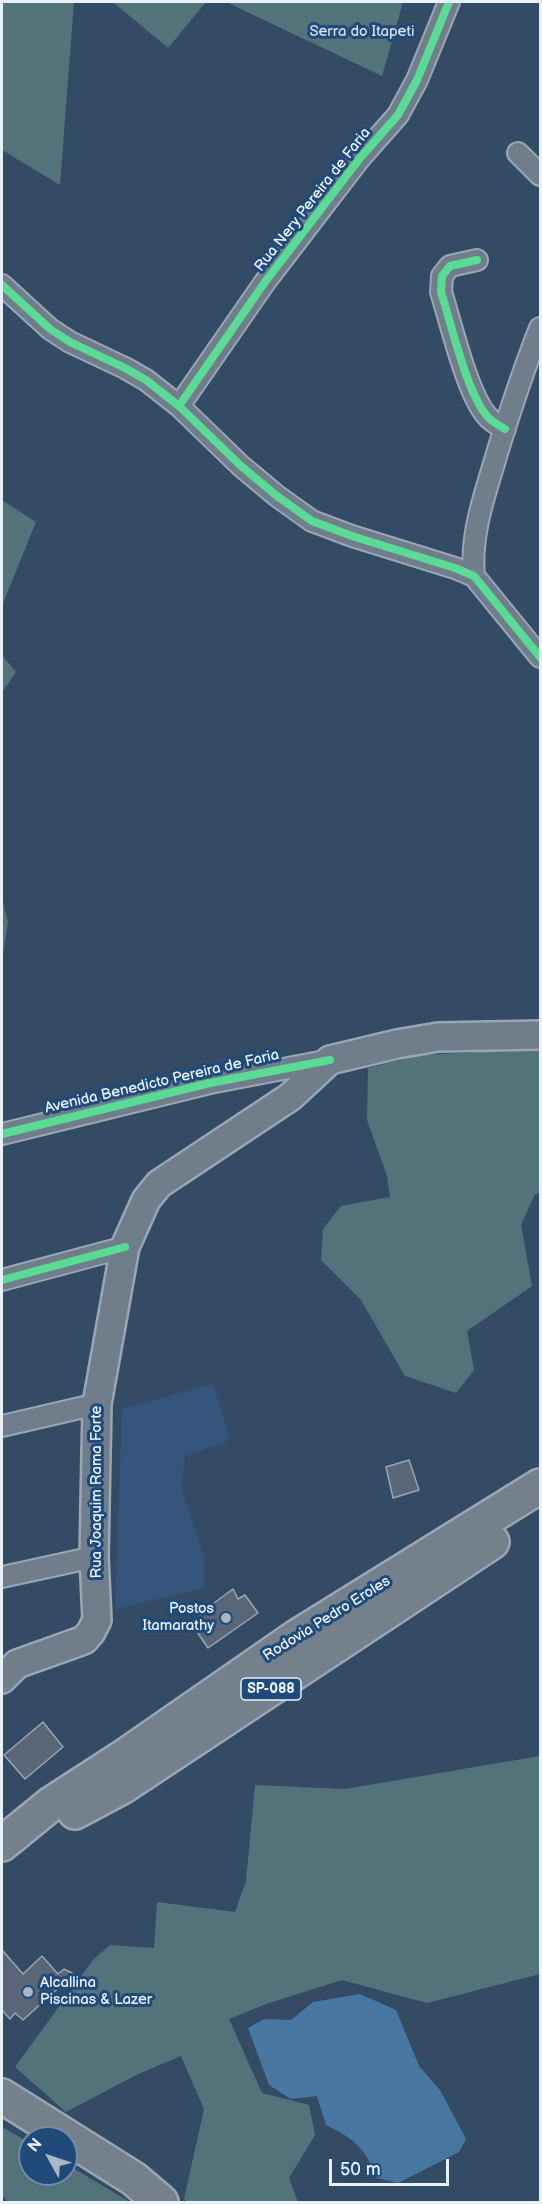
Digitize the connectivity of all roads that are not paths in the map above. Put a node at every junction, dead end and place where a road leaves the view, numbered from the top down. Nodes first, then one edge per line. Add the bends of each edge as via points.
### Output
1 (449, 2) edge
2 (518, 153) dead end
3 (540, 175) edge
4 (477, 260) dead end
5 (2, 285) edge
6 (540, 328) edge
7 (179, 406) junction
8 (505, 429) junction
9 (474, 576) junction
10 (540, 657) edge
11 (540, 1035) edge
12 (330, 1060) junction
13 (2, 1134) edge
14 (124, 1247) junction
15 (2, 1280) edge
16 (97, 1404) junction
17 (2, 1426) edge
18 (540, 1486) edge
19 (540, 1511) edge
20 (94, 1557) junction
21 (2, 1577) edge
22 (269, 1674) junction
23 (2, 1679) edge
24 (2, 1844) edge
25 (2, 1867) edge
26 (2, 2096) edge
27 (161, 2202) edge

1 - 7 street, Rua Nery Pereira de Faria via 398,115 265,282
2 - 3 street
4 - 8 street via 450,266 442,276 441,292 472,390 490,419
5 - 7 street via 70,342 146,380
6 - 8 street
7 - 9 street via 241,466 312,521
8 - 9 street via 473,541
9 - 10 street
11 - 12 main road, Avenida Benedicto Pereira de Faria via 438,1037
12 - 13 street, Avenida Benedicto Pereira de Faria via 210,1083
12 - 14 main road, Rua Joaquim Rama Forte via 290,1097 159,1184 146,1200
14 - 15 street
14 - 16 main road, Rua Joaquim Rama Forte
16 - 17 street
16 - 20 main road, Rua Joaquim Rama Forte
18 - 22 highway, Rodovia Pedro Eroles / SP-088 via 295,1638
19 - 22 highway, Rodovia Pedro Eroles / SP-088 via 426,1585
20 - 21 street
20 - 23 main road, Rua Joaquim Rama Forte via 97,1620 91,1632 84,1640 18,1664
22 - 24 highway, Rodovia Pedro Eroles / SP-088 via 122,1758 51,1804
22 - 25 highway, Rodovia Pedro Eroles / SP-088 via 175,1750 122,1787 69,1815 13,1854
26 - 27 highway via 134,2179

